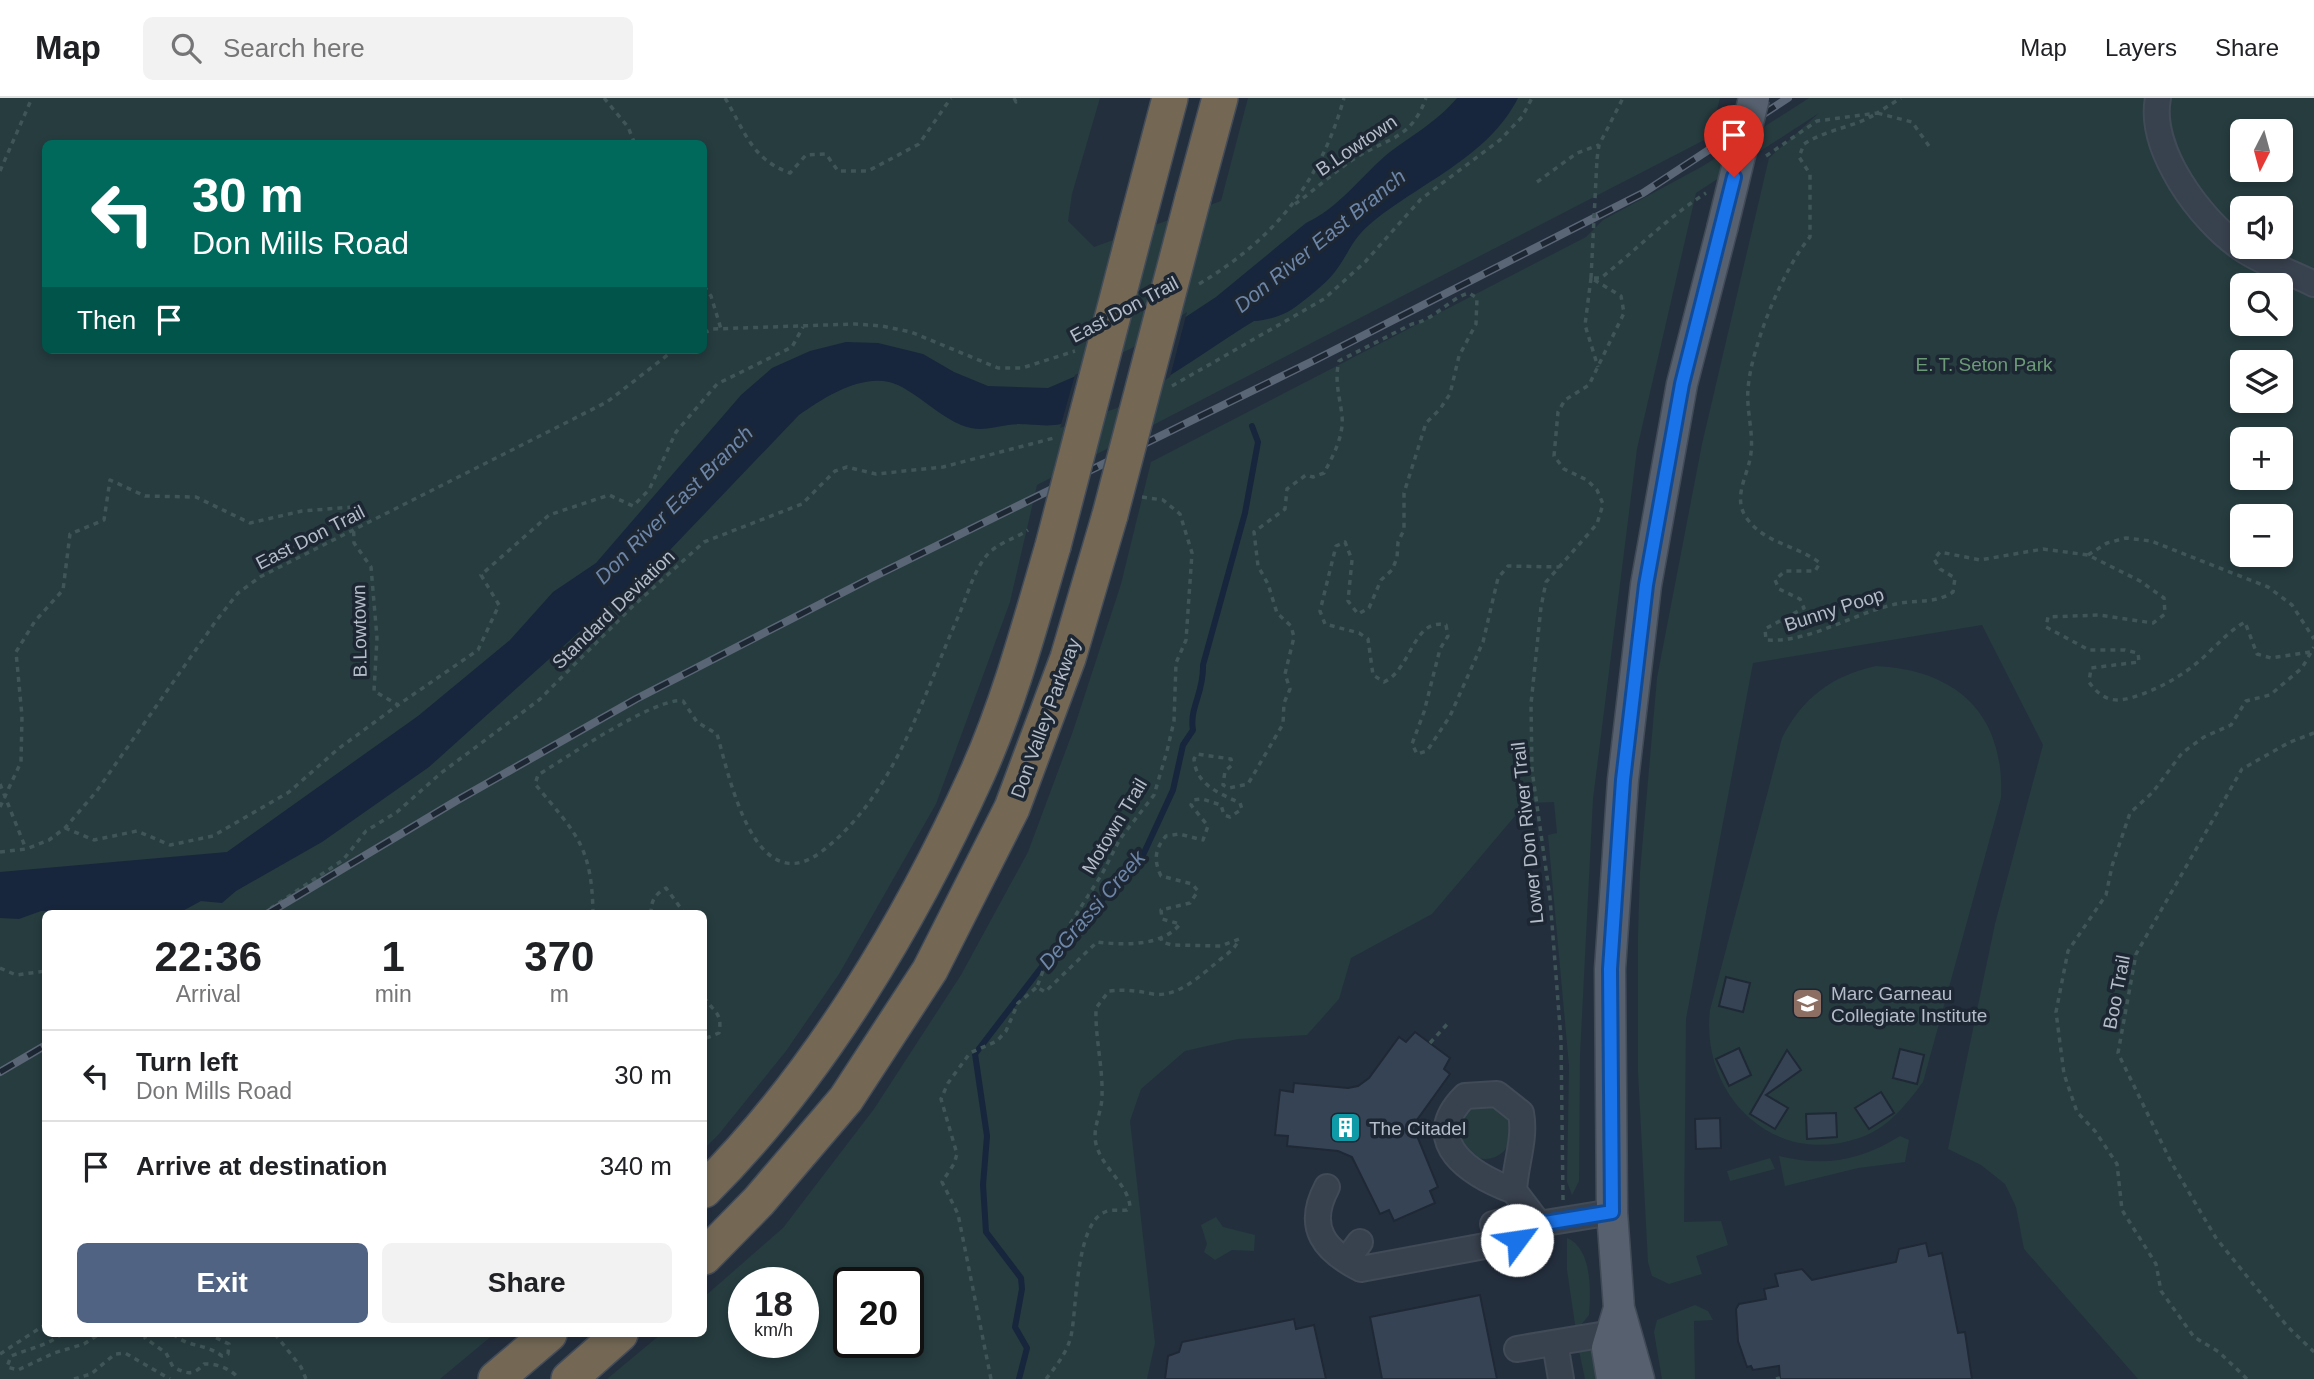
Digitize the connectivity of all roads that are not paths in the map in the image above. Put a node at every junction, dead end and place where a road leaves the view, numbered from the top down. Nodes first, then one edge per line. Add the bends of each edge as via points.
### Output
1 (1170, 98) edge
2 (1220, 98) edge
3 (1754, 98) edge
4 (2158, 98) edge
5 (2314, 284) edge
6 (707, 1187) edge
7 (1327, 1187) dead end
8 (1514, 1191) dead end
9 (1612, 1212) junction
10 (1493, 1224) dead end
11 (1539, 1224) junction
12 (1360, 1242) dead end
13 (707, 1253) edge
14 (1360, 1269) junction
15 (1616, 1321) junction
16 (545, 1337) edge
17 (617, 1337) edge
18 (1555, 1343) junction
19 (1517, 1349) dead end
20 (496, 1379) edge
21 (569, 1379) edge
22 (1561, 1379) edge
23 (1612, 1379) edge
24 (1639, 1379) edge

1 - 6 highway, bridge via 1042,537 1026,636 979,770 909,913 831,1038
2 - 13 highway, Don Valley Parkway, bridge via 1110,515 1068,657 1012,808 930,970 846,1099 760,1201
3 - 9 main road, bridge via 1682,384 1646,585 1623,780 1610,969
4 - 5 lane via 2155,113 2165,150 2181,184 2209,219 2241,249
7 - 14 lane via 1318,1212 1323,1242 1332,1253
8 - 11 lane
9 - 11 lane
9 - 15 main road
10 - 11 lane via 1517,1218
11 - 14 lane via 1517,1240
12 - 14 lane via 1351,1254
15 - 18 lane
15 - 23 main road via 1607,1348
15 - 24 main road
16 - 20 highway
17 - 21 highway
18 - 19 lane
18 - 22 lane

